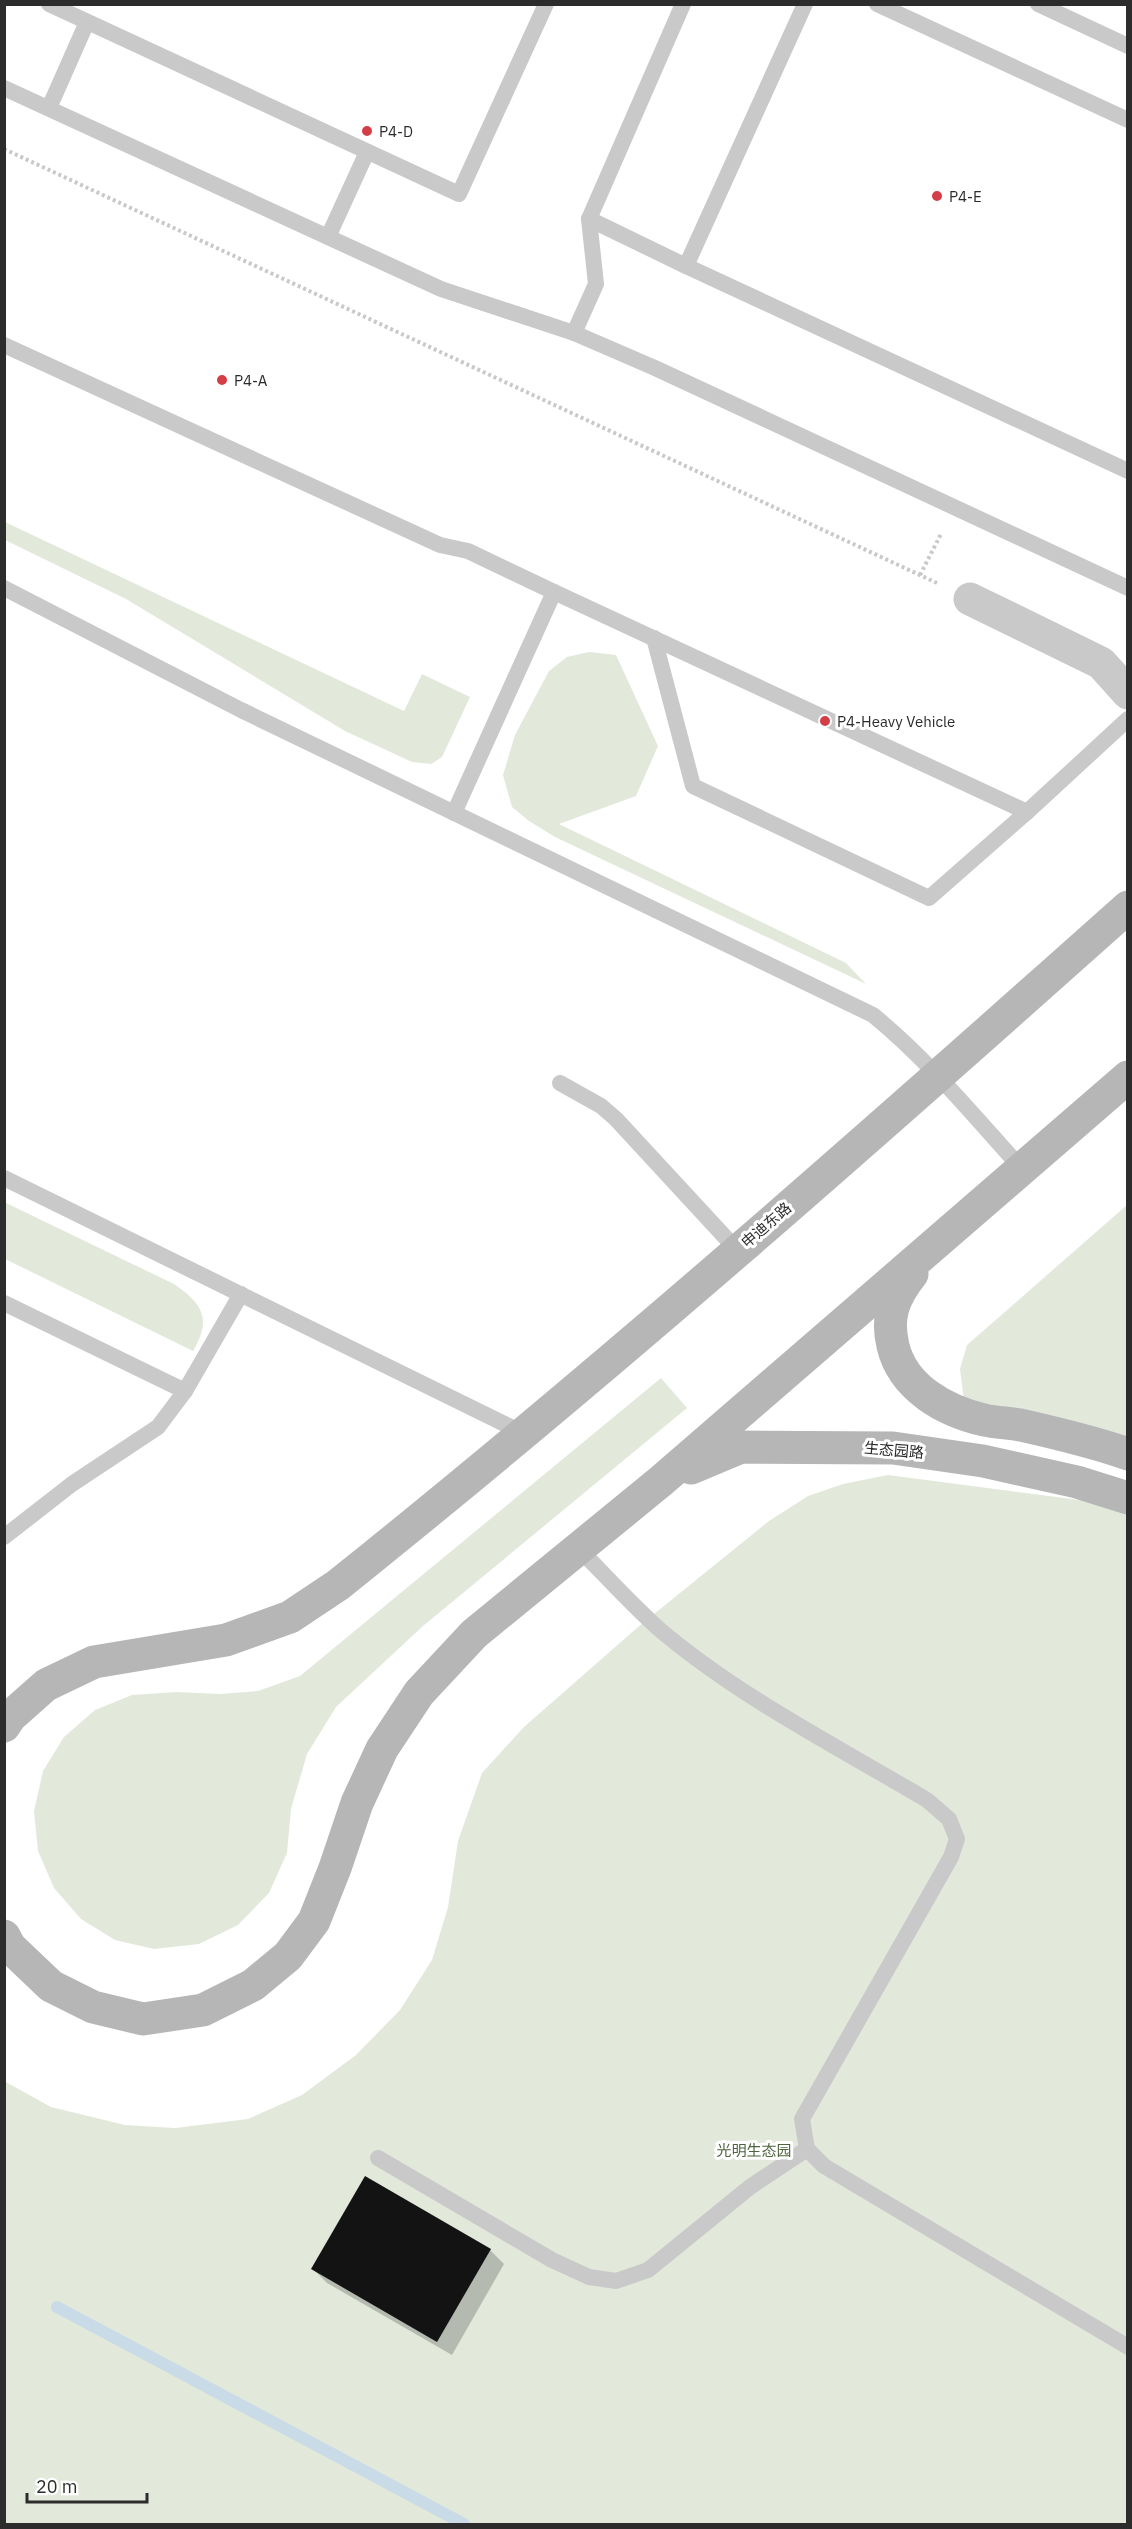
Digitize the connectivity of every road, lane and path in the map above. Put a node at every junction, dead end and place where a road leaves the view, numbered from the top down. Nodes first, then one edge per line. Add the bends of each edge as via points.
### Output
1 (50, 4) edge
2 (546, 4) edge
3 (683, 4) edge
4 (805, 4) edge
5 (877, 4) edge
6 (1038, 4) edge
7 (87, 22) junction
8 (1128, 46) edge
9 (4, 87) edge
10 (49, 108) junction
11 (1128, 120) edge
12 (4, 149) edge
13 (368, 152) junction
14 (589, 219) junction
15 (328, 237) junction
16 (686, 266) junction
17 (574, 333) junction
18 (4, 345) edge
19 (1128, 471) edge
20 (941, 533) dead end
21 (920, 575) junction
22 (4, 588) edge
23 (1128, 588) edge
24 (554, 592) junction
25 (970, 598) joint
26 (654, 638) junction
27 (1128, 693) edge
28 (1128, 719) edge
29 (1027, 812) junction
30 (454, 813) junction
31 (1128, 907) edge
32 (938, 1076) junction
33 (1128, 1077) edge
34 (560, 1083) dead end
35 (1022, 1169) junction
36 (4, 1178) edge
37 (935, 1244) junction
38 (737, 1250) junction
39 (241, 1294) junction
40 (4, 1303) edge
41 (185, 1391) junction
42 (523, 1433) junction
43 (1128, 1454) edge
44 (662, 1480) junction
45 (1128, 1498) edge
46 (4, 1537) edge
47 (579, 1548) junction
48 (4, 1726) edge
49 (4, 1936) edge
50 (807, 2149) junction
51 (378, 2158) dead end
52 (1128, 2347) edge

1 - 7 lane
2 - 13 lane via 459,194
3 - 14 lane
4 - 16 lane
5 - 11 lane
6 - 8 lane
7 - 10 lane
7 - 13 lane
9 - 10 lane
10 - 15 lane
12 - 21 path
13 - 15 lane
14 - 16 lane
14 - 17 lane via 596,284
15 - 17 lane via 441,289
16 - 19 lane
17 - 23 lane
18 - 24 lane via 440,545 468,551
20 - 21 path
21 - 25 path
22 - 30 lane via 241,710
24 - 26 lane
24 - 30 lane
25 - 27 street via 1101,663
26 - 29 lane
26 - 29 lane via 693,786 929,898
28 - 29 lane
30 - 32 lane via 873,1015
31 - 32 street, 申迪东路
32 - 35 lane
32 - 38 street, 申迪东路
33 - 35 street
34 - 38 lane via 616,1119
35 - 37 street
36 - 39 lane
37 - 43 street via 906,1282 888,1326 894,1351 908,1379 930,1398 956,1411
37 - 44 street
38 - 42 street, 申迪东路
39 - 41 lane
39 - 42 lane
40 - 41 lane
41 - 46 lane via 158,1427 72,1484
42 - 48 street, 申迪东路 via 338,1585 290,1617 226,1640 94,1662 46,1685
44 - 45 street, 生态园路 via 741,1447 893,1448 983,1461
44 - 47 street
47 - 49 street via 474,1634 419,1693 382,1749 357,1803 314,1921 288,1956 253,1985 203,2010 143,2019 93,2007 51,1986 10,1947
47 - 50 lane via 659,1628 734,1685 927,1800 949,1820 957,1839 951,1857 802,2119
50 - 51 lane via 750,2187 648,2270 616,2281 589,2277 552,2260
50 - 52 lane via 824,2166

